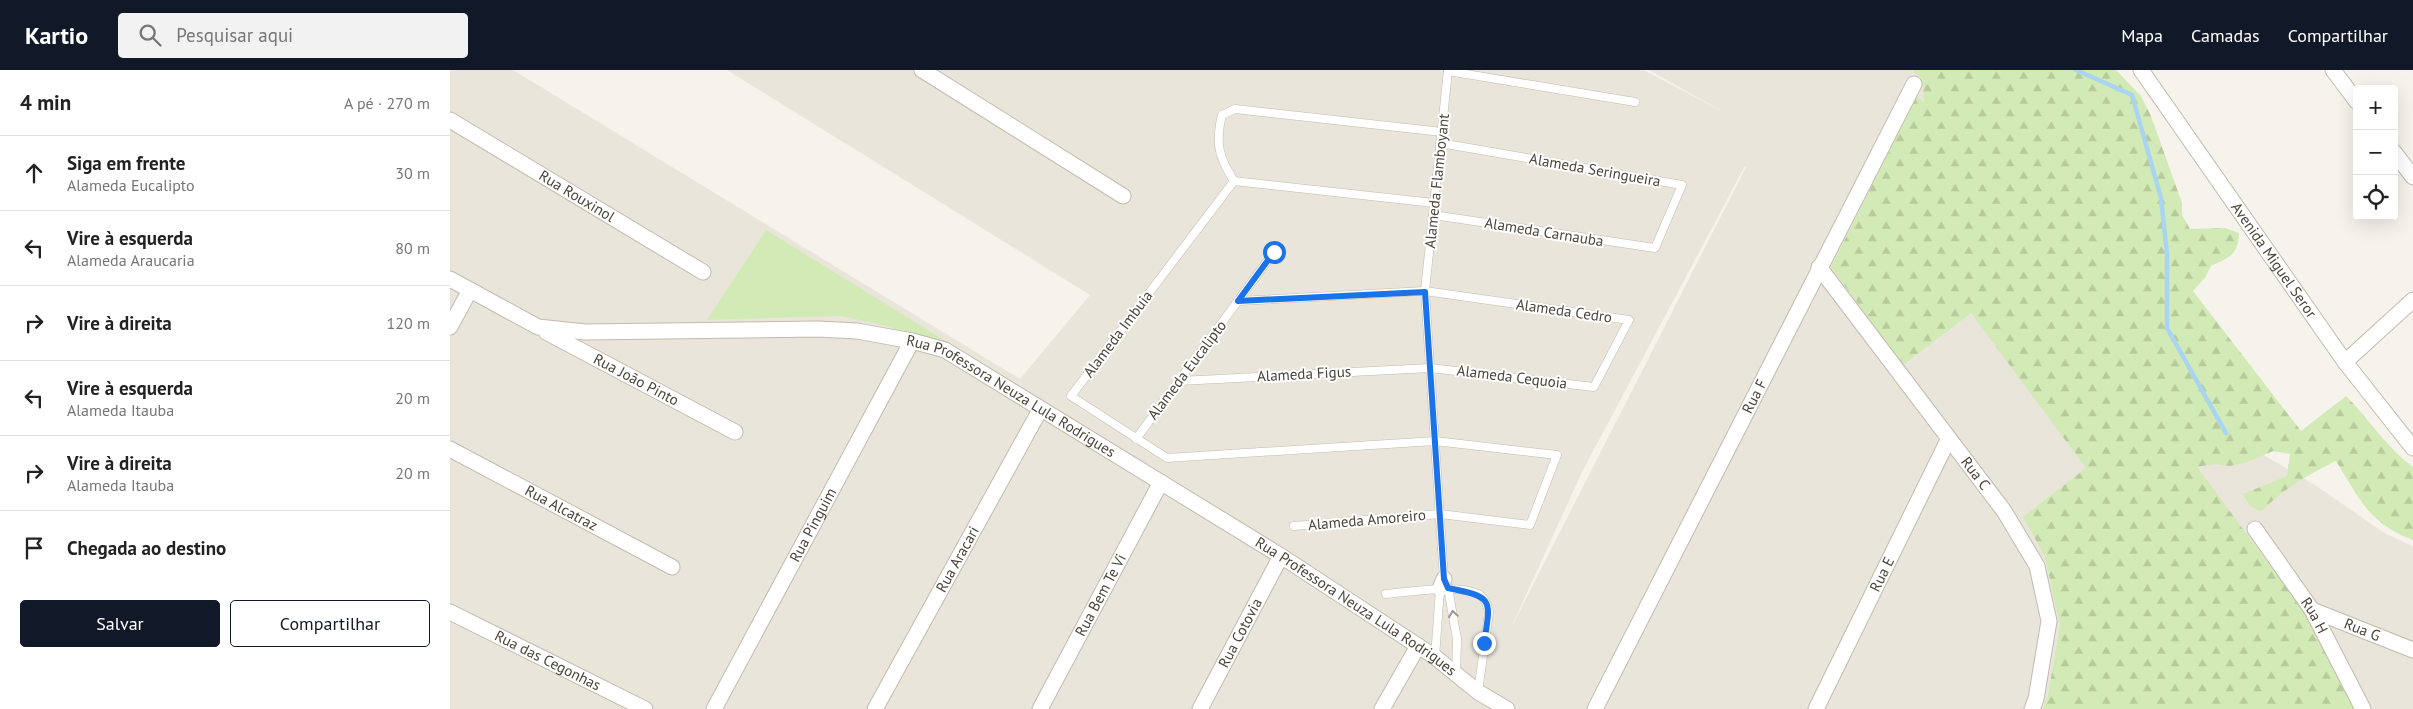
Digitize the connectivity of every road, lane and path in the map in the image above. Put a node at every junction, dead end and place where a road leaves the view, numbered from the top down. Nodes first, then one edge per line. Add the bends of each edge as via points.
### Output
1 (922, 70) edge
2 (1448, 70) edge
3 (2141, 70) edge
4 (2333, 70) edge
5 (1914, 84) dead end
6 (2353, 97) edge
7 (1635, 102) dead end
8 (450, 120) edge
9 (1442, 132) junction
10 (1440, 143) junction
11 (2398, 157) edge
12 (2413, 177) edge
13 (1234, 181) junction
14 (1123, 196) dead end
15 (1434, 203) junction
16 (1433, 215) junction
17 (1655, 248) joint
18 (1274, 252) dead end
19 (1819, 267) junction
20 (702, 272) dead end
21 (450, 279) edge
22 (470, 290) junction
23 (1425, 292) junction
24 (2413, 300) edge
25 (1238, 301) junction
26 (450, 327) edge
27 (538, 327) junction
28 (912, 341) junction
29 (2344, 362) junction
30 (1430, 368) junction
31 (1179, 381) junction
32 (1594, 386) joint
33 (1040, 410) junction
34 (734, 432) dead end
35 (1136, 439) junction
36 (1948, 440) junction
37 (1435, 441) junction
38 (2413, 448) edge
39 (450, 450) edge
40 (1161, 482) junction
41 (1440, 514) junction
42 (1294, 526) dead end
43 (2255, 529) dead end
44 (1282, 556) junction
45 (672, 567) dead end
46 (1444, 585) junction
47 (1386, 594) dead end
48 (2312, 610) junction
49 (450, 612) edge
50 (1418, 646) junction
51 (2413, 650) edge
52 (1436, 657) junction
53 (1456, 674) junction
54 (1478, 692) junction
55 (645, 709) edge
56 (714, 709) edge
57 (876, 709) edge
58 (1040, 709) edge
59 (1200, 709) edge
60 (1382, 709) edge
61 (1507, 709) edge
62 (1595, 709) edge
63 (1816, 709) edge
64 (2032, 709) edge
65 (2363, 709) edge

1 - 14 street
2 - 7 lane
2 - 9 lane, Alameda Flamboyant
3 - 29 street, Avenida Miguel Seror
4 - 6 street
5 - 19 street, Rua F
8 - 20 street, Rua Rouxinol
9 - 10 lane, Alameda Flamboyant
9 - 13 lane via 1235,109 1222,115 1217,134 1222,163
10 - 15 lane, Alameda Flamboyant
10 - 17 lane, Alameda Seringueira via 1682,185
11 - 12 street
13 - 15 lane
13 - 35 lane, Alameda Imbuia via 1071,396
15 - 16 lane, Alameda Flamboyant
16 - 17 lane, Alameda Carnauba
16 - 23 lane, Alameda Flamboyant
18 - 25 lane, Alameda Eucalipto
19 - 36 street, Rua C
19 - 62 street, Rua F
21 - 22 street, Rua Professora Neuza Lula Rodrigues
22 - 26 street
22 - 27 street, Rua Professora Neuza Lula Rodrigues
23 - 25 lane
23 - 30 lane, Alameda Flamboyant
23 - 32 lane, Alameda Cedro via 1629,320
24 - 29 street
25 - 31 lane, Alameda Eucalipto
27 - 28 street, Rua Professora Neuza Lula Rodrigues via 585,332 818,329 858,331
27 - 34 street, Rua João Pinto
28 - 33 street, Rua Professora Neuza Lula Rodrigues via 945,350
28 - 56 street, Rua Pinguim
29 - 38 street, Avenida Miguel Seror
30 - 31 lane, Alameda Figus
30 - 32 lane, Alameda Cequoia
30 - 37 lane, Alameda Flamboyant
31 - 35 lane, Alameda Eucalipto
33 - 40 street, Rua Professora Neuza Lula Rodrigues
33 - 57 street, Rua Aracari
35 - 37 lane, Alameda Imbuia via 1168,458
36 - 63 street, Rua E
36 - 64 street, Rua C via 2004,511 2037,566 2049,621
37 - 41 lane, Alameda Flamboyant
37 - 41 lane, Alameda Amoreiro via 1557,455 1530,525
39 - 45 street, Rua Alcatraz
40 - 44 street, Rua Professora Neuza Lula Rodrigues
40 - 58 street, Rua Bem Te Vi
41 - 42 lane, Alameda Amoreiro
41 - 46 lane, Alameda Flamboyant
43 - 48 street, Rua H
44 - 50 street, Rua Professora Neuza Lula Rodrigues
44 - 59 street, Rua Cotovia
46 - 47 lane
46 - 52 lane
53 -> 46 lane via 1457,640
46 - 54 lane via 1478,594 1486,602 1489,612
48 - 51 street, Rua G
48 - 65 street, Rua H
49 - 55 street, Rua das Cegonhas
50 - 52 street, Rua Professora Neuza Lula Rodrigues
50 - 60 street
52 - 53 street, Rua Professora Neuza Lula Rodrigues
53 - 54 street, Rua Professora Neuza Lula Rodrigues
54 - 61 street, Rua Professora Neuza Lula Rodrigues

